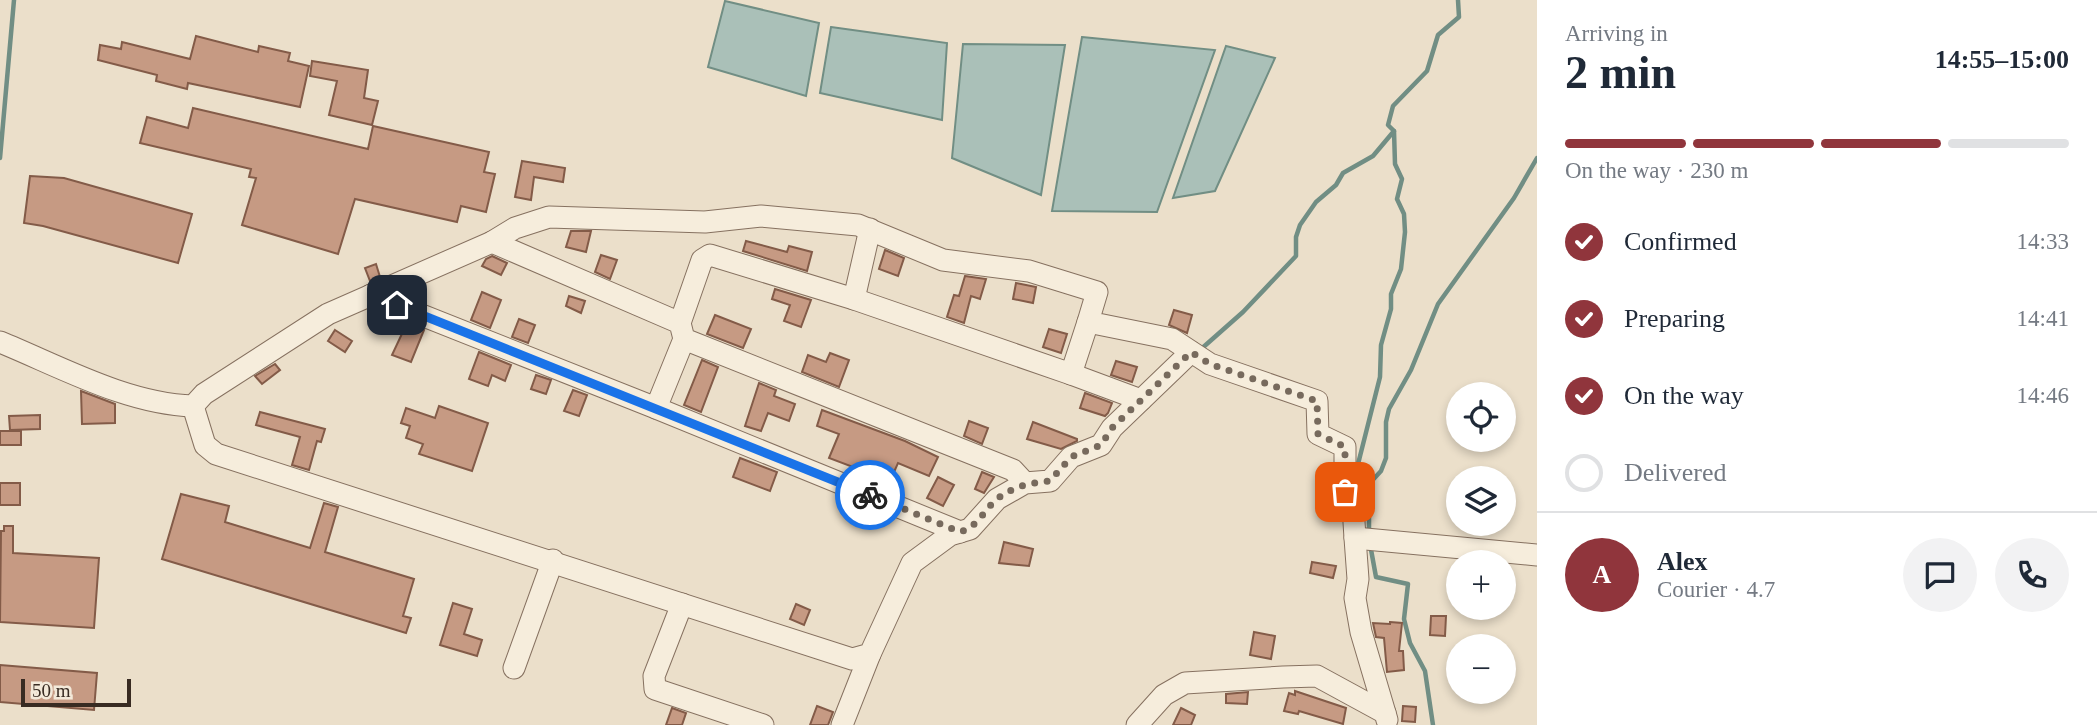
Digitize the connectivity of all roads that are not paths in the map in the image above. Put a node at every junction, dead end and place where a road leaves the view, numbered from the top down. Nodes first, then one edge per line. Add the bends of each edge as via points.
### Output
1 (870, 229) junction
2 (492, 242) junction
3 (371, 295) junction
4 (854, 299) junction
5 (1088, 323) junction
6 (682, 331) junction
7 (0, 342) edge
8 (1191, 352) junction
9 (1071, 374) junction
10 (1141, 400) junction
11 (194, 406) junction
12 (656, 408) junction
13 (1025, 483) junction
14 (960, 532) junction
15 (1365, 539) junction
16 (1537, 555) edge
17 (552, 560) junction
18 (682, 604) junction
19 (870, 654) junction
20 (514, 668) dead end
21 (1386, 719) edge
22 (763, 725) edge
23 (842, 725) edge
24 (1137, 725) edge

1 - 2 street via 761,216 705,222 549,217 515,228
1 - 4 street
1 - 5 street via 943,260 1029,271 1097,292
2 - 3 street
2 - 6 street
3 - 11 street via 328,314 204,394
3 - 12 street
4 - 6 street via 710,255 702,260
4 - 9 street
5 - 8 street via 1172,339
5 - 9 street
6 - 12 street
6 - 13 street via 1013,470
7 - 11 street via 135,396 165,405
8 - 10 street
8 - 15 street via 1210,364 1317,401 1318,434 1345,447 1345,492
9 - 10 street
10 - 13 street via 1101,445 1071,457 1050,481
11 - 17 street via 205,445 216,454
12 - 14 street
13 - 14 street via 997,499 970,529
14 - 19 street via 912,564
15 - 16 street
15 - 21 street via 1355,597
17 - 18 street
17 - 20 street
18 - 19 street via 852,659
18 - 22 street via 654,676 656,689
19 - 23 street
21 - 24 street via 1317,676 1185,683 1164,695

